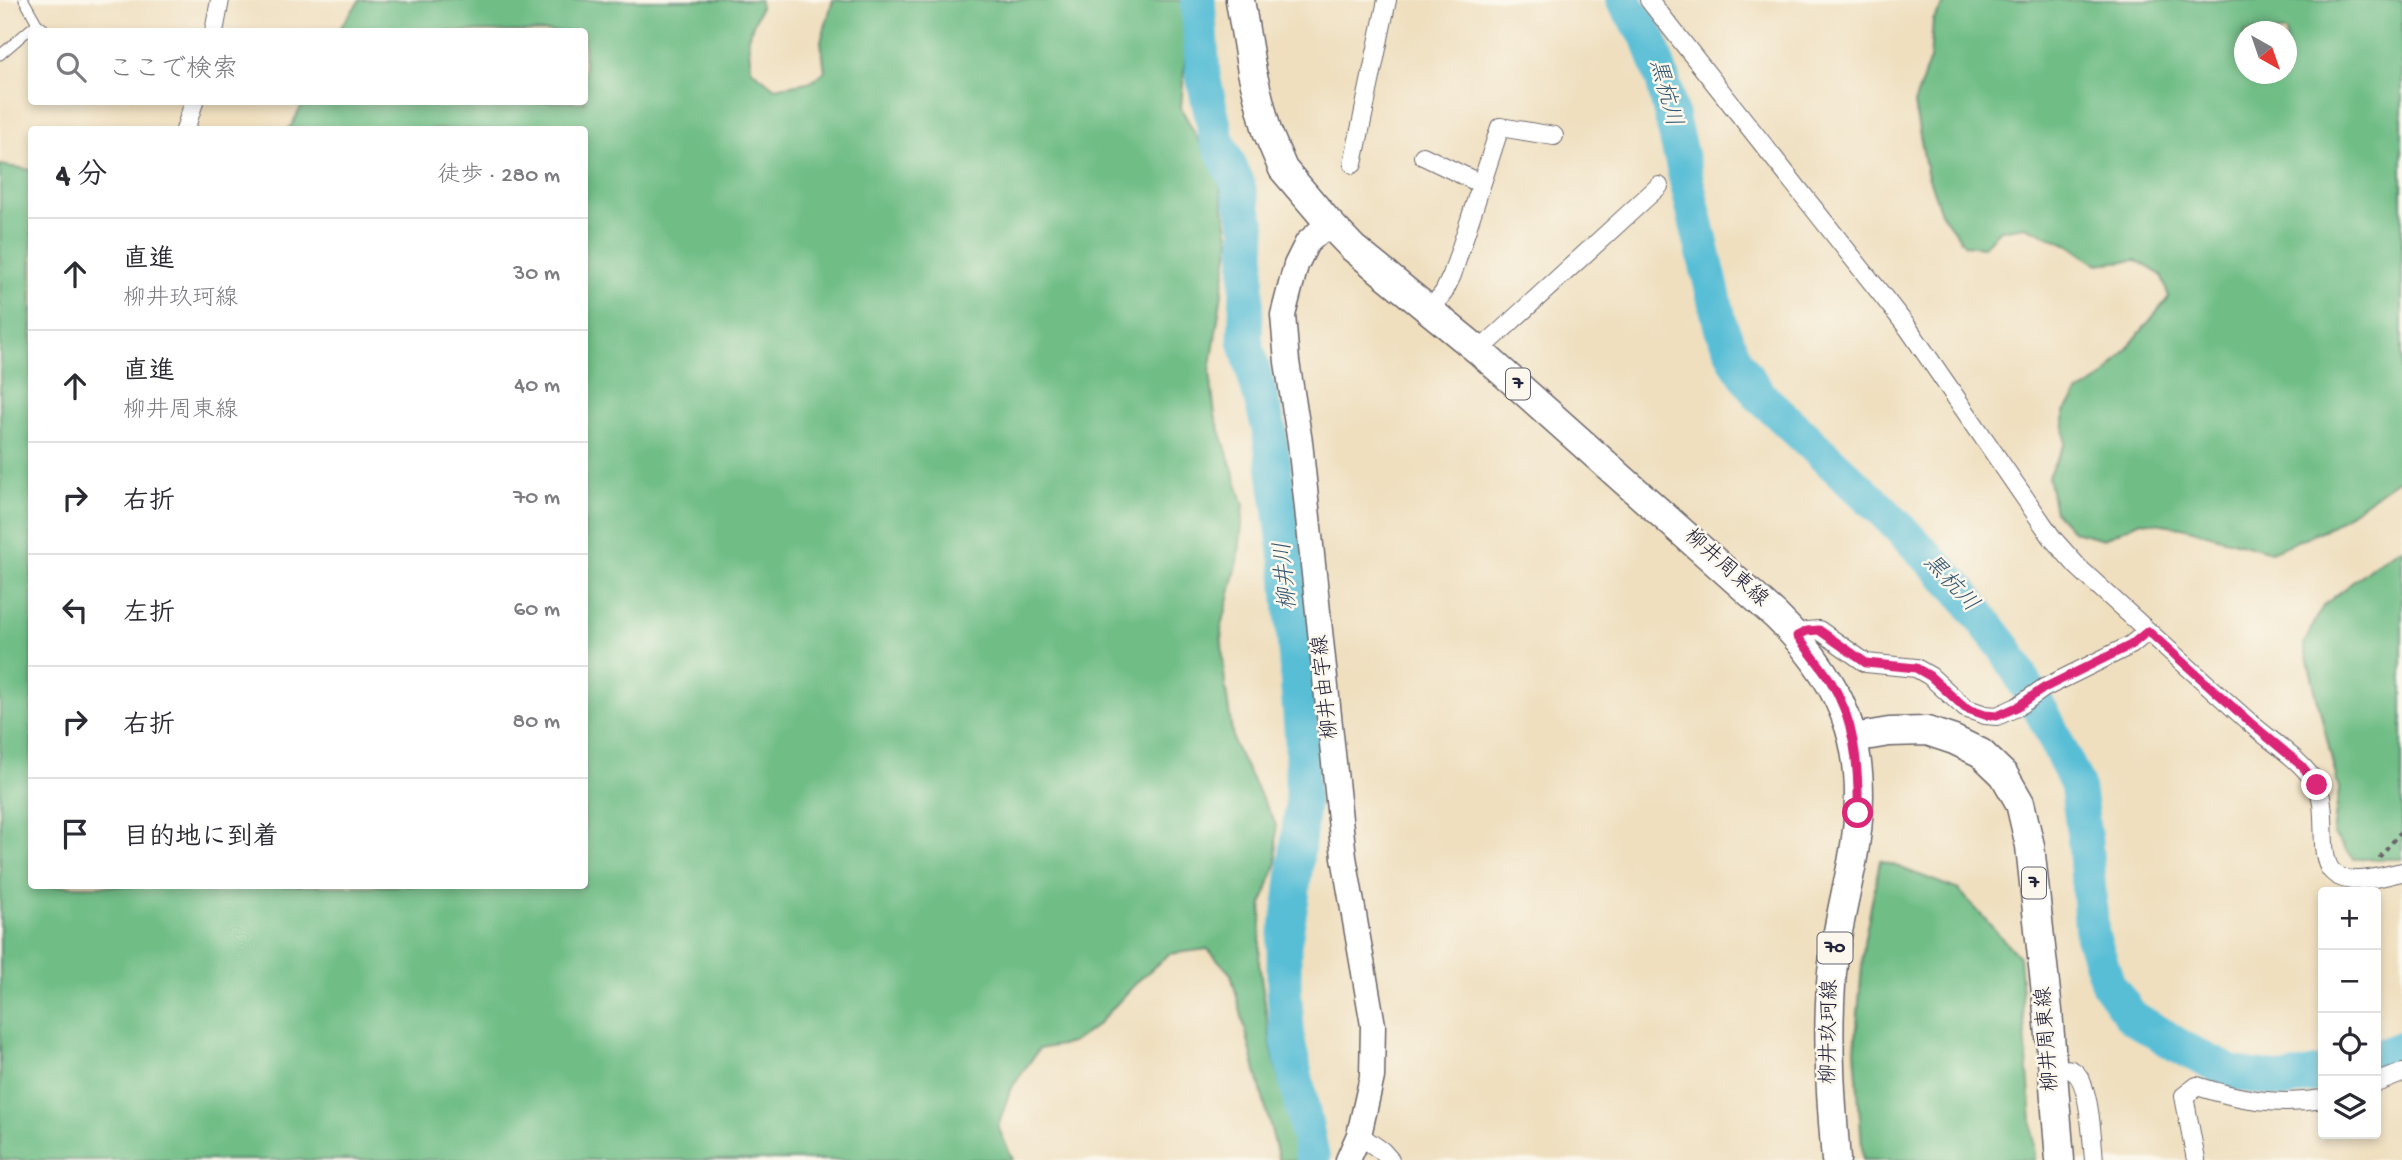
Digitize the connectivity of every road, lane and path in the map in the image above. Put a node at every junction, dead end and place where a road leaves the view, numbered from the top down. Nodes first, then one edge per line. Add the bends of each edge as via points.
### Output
1 (24, 0) edge
2 (220, 0) edge
3 (1240, 0) edge
4 (1387, 0) edge
5 (1648, 0) edge
6 (37, 23) junction
7 (31, 28) edge
8 (43, 28) edge
9 (215, 28) edge
10 (28, 31) edge
11 (0, 55) edge
12 (193, 105) edge
13 (186, 126) edge
14 (1554, 136) dead end
15 (1423, 156) dead end
16 (1353, 164) dead end
17 (1481, 184) junction
18 (1659, 186) dead end
19 (1329, 223) junction
20 (1429, 311) junction
21 (1479, 351) junction
22 (2148, 631) junction
23 (1797, 636) junction
24 (1853, 738) junction
25 (2402, 830) edge
26 (2378, 860) dead end
27 (2402, 872) edge
28 (2052, 1072) junction
29 (2402, 1073) edge
30 (2381, 1081) edge
31 (2318, 1098) edge
32 (1359, 1135) junction
33 (1348, 1160) edge
34 (1390, 1160) edge
35 (1836, 1160) edge
36 (2060, 1160) edge
37 (2094, 1160) edge
38 (2196, 1160) edge

1 - 6 lane
2 - 9 street
3 - 19 main road, 柳井周東線 / 7 via 1266,131 1283,169
4 - 16 street
5 - 22 street via 1901,319 2053,539
6 - 7 lane
6 - 8 lane
10 - 11 lane
12 - 13 street
14 - 17 street via 1500,127
15 - 17 street
17 - 20 street via 1452,275
18 - 21 street
19 - 20 main road, 柳井周東線 / 7
19 - 32 main road, 柳井由宇線 via 1301,254 1283,315 1345,857 1373,1025 1372,1077
20 - 21 main road, 柳井周東線 / 7
21 - 23 main road, 柳井周東線 / 7
22 - 23 street via 2131,645 1997,716 1965,708 1916,668 1866,663 1819,630
22 - 27 street via 2302,766 2317,785 2331,871 2348,881
23 - 24 main road, 柳井周東線 / 7 via 1831,681
24 - 28 main road, 柳井周東線 / 7 via 1927,732 1981,753 2004,775 2020,803 2030,846
24 - 35 main road, 柳井玖珂線 / 70 via 1858,813 1831,984 1829,1082
25 - 26 path
28 - 36 main road, 柳井周東線 / 7
28 - 37 street via 2074,1071 2083,1083
29 - 30 street
31 - 38 street via 2267,1103 2197,1086 2184,1096
32 - 33 main road, 柳井由宇線
32 - 34 street

